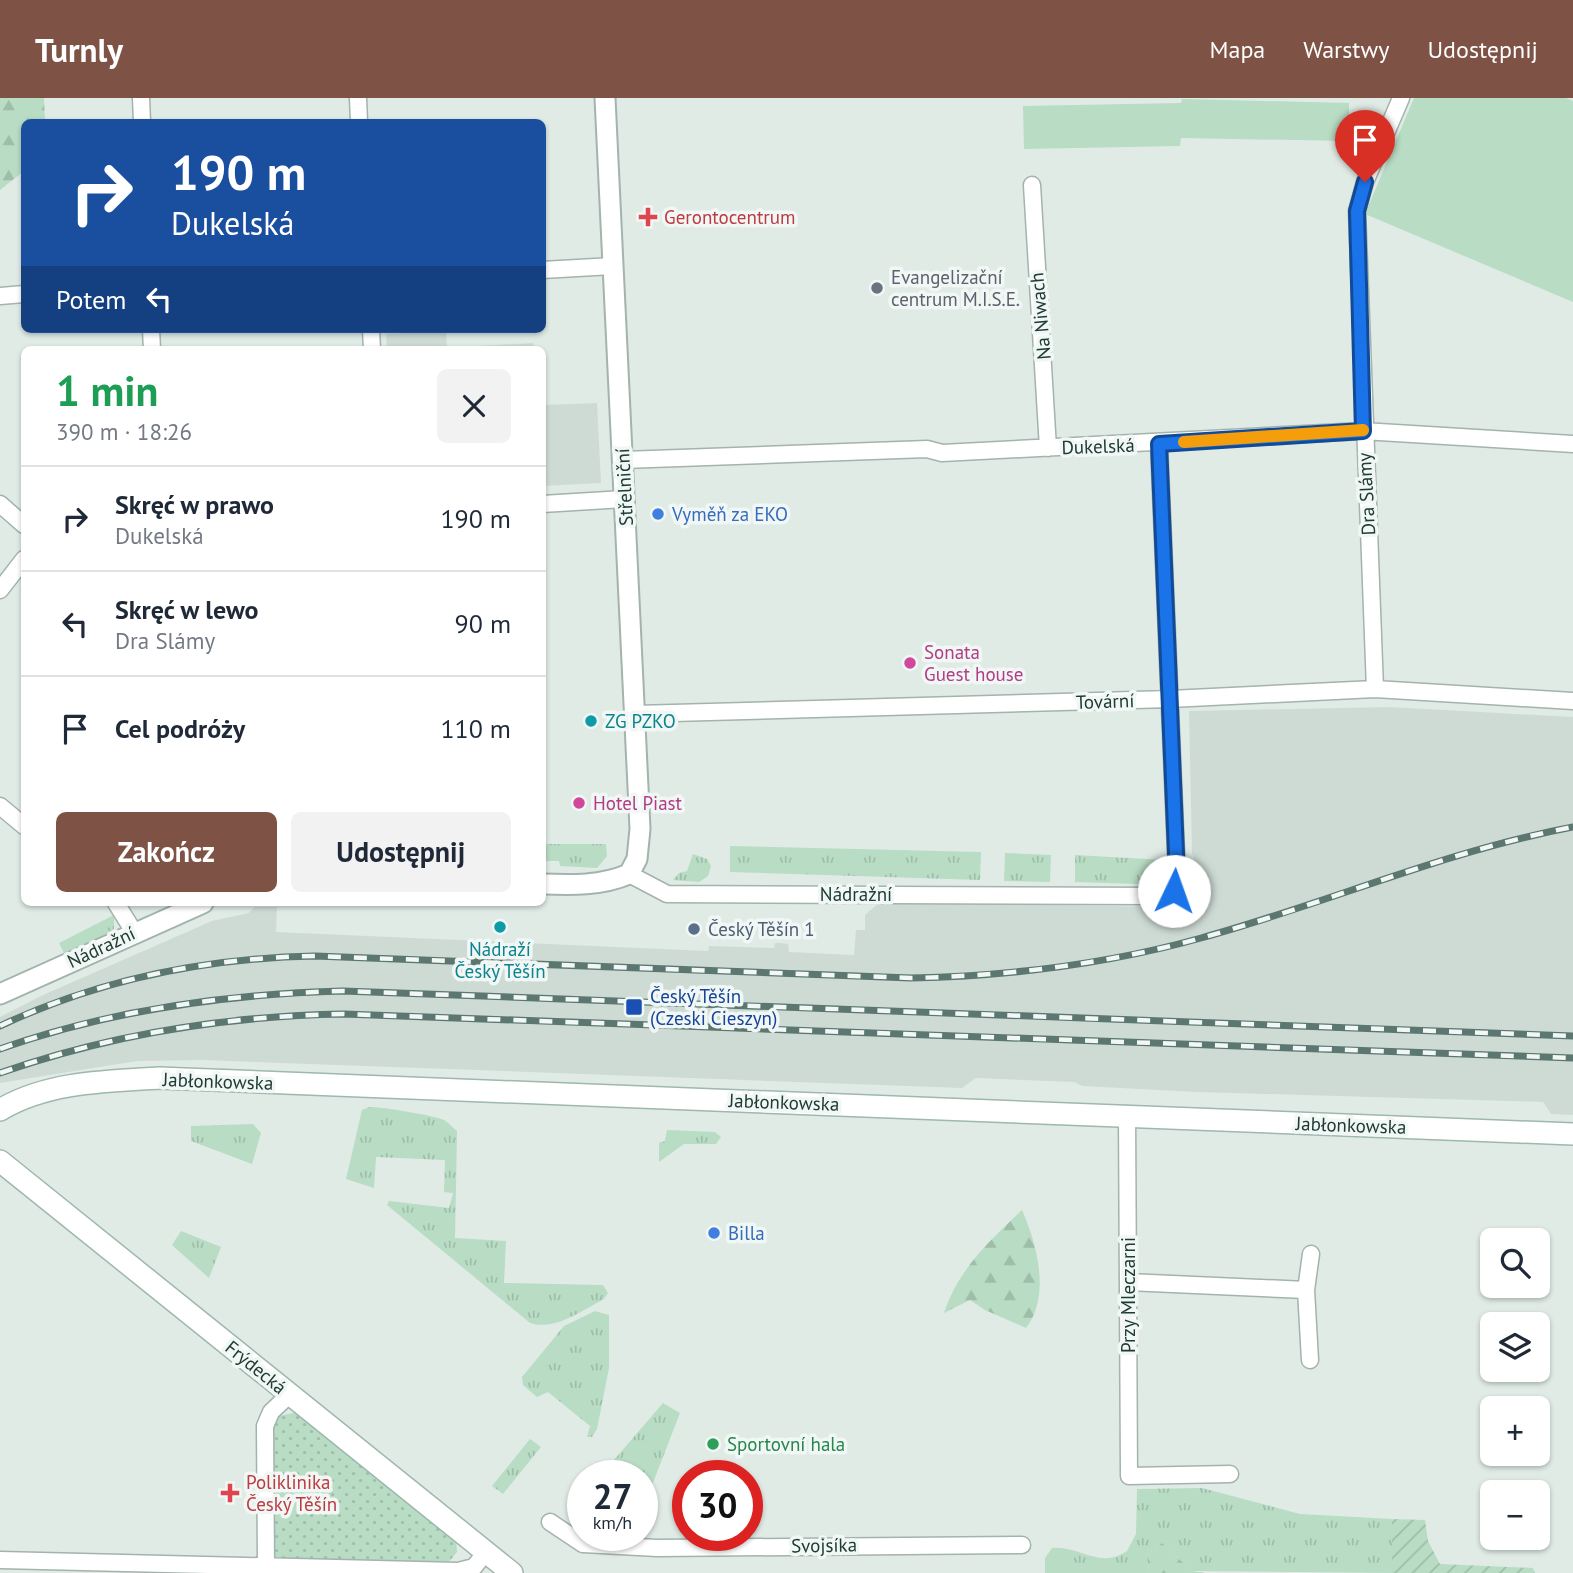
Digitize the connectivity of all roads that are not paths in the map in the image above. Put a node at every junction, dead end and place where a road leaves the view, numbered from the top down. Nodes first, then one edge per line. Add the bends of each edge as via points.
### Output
1 (141, 98) edge
2 (358, 98) edge
3 (605, 98) edge
4 (1401, 98) edge
5 (142, 119) edge
6 (359, 119) edge
7 (1032, 184) dead end
8 (614, 266) junction
9 (546, 270) edge
10 (21, 294) edge
11 (0, 296) edge
12 (1363, 431) junction
13 (1573, 443) edge
14 (1159, 444) junction
15 (1048, 448) junction
16 (623, 460) junction
17 (624, 499) junction
18 (0, 504) edge
19 (546, 504) edge
20 (21, 522) edge
21 (21, 563) edge
22 (0, 590) edge
23 (1375, 689) junction
24 (1170, 699) junction
25 (1573, 701) edge
26 (636, 714) junction
27 (0, 806) edge
28 (21, 824) edge
29 (629, 874) junction
30 (546, 884) edge
31 (118, 906) edge
32 (196, 906) edge
33 (134, 932) junction
34 (0, 994) edge
35 (0, 1110) edge
36 (1126, 1114) junction
37 (1573, 1134) edge
38 (0, 1161) edge
39 (1311, 1254) dead end
40 (1128, 1282) junction
41 (1306, 1290) junction
42 (1310, 1360) dead end
43 (290, 1394) junction
44 (1230, 1474) dead end
45 (550, 1522) dead end
46 (1022, 1545) dead end
47 (486, 1552) junction
48 (0, 1560) edge
49 (265, 1564) junction
50 (334, 1570) edge
51 (512, 1573) edge

1 - 5 street
2 - 6 street
3 - 8 street, Střelniční
4 - 12 street, Dra Slámy via 1357,211
7 - 15 street, Na Niwach
8 - 9 street
8 - 16 street, Střelniční
10 - 11 street
12 - 13 street, Dukelská
12 - 14 street, Dukelská
12 - 23 street, Dra Slámy
14 - 15 street, Dukelská
14 - 24 street
15 - 16 street, Dukelská
16 - 17 street, Střelniční
17 - 19 street
17 - 26 street, Střelniční
18 - 20 street
21 - 22 street
23 - 24 street, Tovární
23 - 25 street, Tovární
24 - 26 street, Tovární
24 - 29 street, Nádražní via 1177,877 1174,891 1160,896 667,894
26 - 29 street, Střelniční via 640,829 637,859
27 - 28 street
29 - 30 street via 592,883
31 - 33 street
32 - 33 street, Nádražní
33 - 34 street, Nádražní
35 - 36 main road, Jabłonkowska via 34,1094 159,1078
36 - 37 main road, Jabłonkowska
36 - 40 street, Przy Mleczarni
38 - 43 main road, Frýdecká
39 - 41 street
40 - 41 street
40 - 44 street, Przy Mleczarni via 1129,1476
41 - 42 street
43 - 47 main road, Frýdecká
43 - 49 street via 271,1412 265,1426
45 - 46 street, Svojsíka via 583,1544 607,1546
47 - 50 street via 474,1567 458,1571
47 - 51 main road, Frýdecká
48 - 49 street
49 - 50 street

